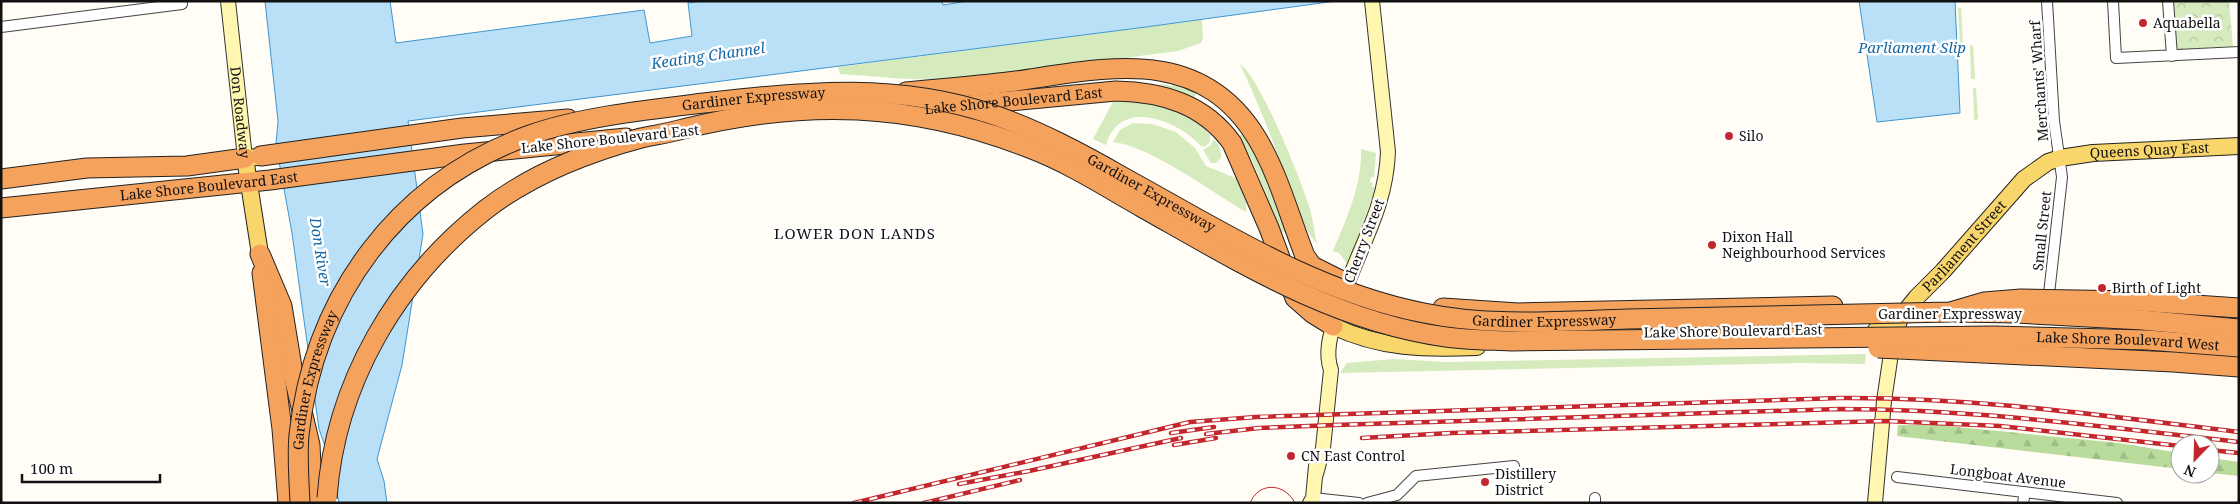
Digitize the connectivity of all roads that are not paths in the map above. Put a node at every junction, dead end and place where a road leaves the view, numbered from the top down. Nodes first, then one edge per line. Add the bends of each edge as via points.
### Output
1 (228, 1) edge
2 (2047, 1) edge
3 (2113, 1) edge
4 (2168, 1) edge
5 (1372, 3) edge
6 (182, 4) dead end
7 (1, 27) edge
8 (2239, 52) edge
9 (2172, 56) junction
10 (1047, 77) junction
11 (1098, 93) junction
12 (2239, 146) edge
13 (253, 157) junction
14 (2060, 158) junction
15 (1, 179) edge
16 (248, 182) junction
17 (1, 208) edge
18 (260, 254) junction
19 (1348, 283) junction
20 (1910, 304) junction
21 (2048, 307) junction
22 (2239, 308) edge
23 (1950, 312) junction
24 (2180, 313) junction
25 (2239, 313) edge
26 (1333, 326) junction
27 (2239, 329) edge
28 (1896, 330) junction
29 (1812, 337) junction
30 (2142, 341) junction
31 (2239, 347) edge
32 (2239, 353) edge
33 (2239, 367) edge
34 (1514, 466) dead end
35 (1896, 476) dead end
36 (2025, 492) junction
37 (322, 501) edge
38 (1312, 501) edge
39 (2102, 502) edge
40 (288, 503) edge
41 (300, 503) edge
42 (1360, 503) edge
43 (1367, 503) edge
44 (1875, 503) edge
45 (2023, 503) edge
46 (2117, 503) edge

1 - 13 street, Don Roadway
2 - 14 street, Merchants' Wharf via 2054,121
3 - 9 street via 2116,58
4 - 9 street
5 - 19 street, Cherry Street via 1388,152 1387,170 1376,216
6 - 7 street
8 - 9 street
10 - 11 highway
10 - 13 highway, Lake Shore Boulevard East via 899,93 843,90 462,128
10 - 19 highway, Lake Shore Boulevard East via 1094,70 1146,68 1181,76 1218,95 1240,115 1258,140 1305,256 1312,266
11 - 16 highway, Lake Shore Boulevard East via 770,121 465,154
11 - 26 highway, Lake Shore Boulevard East via 1134,92 1165,96 1204,114 1224,132 1232,143 1268,225 1295,298
12 - 14 main road, Queens Quay East via 2093,153
13 - 15 highway, Lake Shore Boulevard East via 187,166 88,168
13 - 16 main road, Don Roadway
14 - 20 main road, Parliament Street via 2040,166 2024,179
14 - 21 street, Small Street via 2062,177
16 - 17 highway, Lake Shore Boulevard East
16 - 18 main road, Don Roadway
18 - 37 highway via 282,306 293,373
18 - 40 highway
19 - 20 highway, Lake Shore Boulevard East via 1402,300 1450,309 1518,313
19 - 26 street, Cherry Street
20 - 21 highway, Lake Shore Boulevard West
20 - 28 main road, Parliament Street
21 - 24 highway, Lake Shore Boulevard West
22 - 23 highway, bridge via 2137,301 2021,299 1984,302
23 - 27 highway, Gardiner Expressway, bridge via 2142,320
23 - 41 highway, Gardiner Expressway, bridge via 1530,321 1480,320 1422,313 1351,293 1286,265 1046,136 988,113 909,95 857,91 815,91 746,98 569,124 533,134 472,162 405,210 379,237 354,272 335,307 317,352 299,437
24 - 25 highway, Lake Shore Boulevard West
24 - 30 highway
26 - 28 main road, Lake Shore Boulevard East via 1382,344 1464,348 1547,345 1641,332
26 - 38 street, Cherry Street via 1327,359 1331,370 1324,439
28 - 30 highway, Lake Shore Boulevard West via 2071,331
28 - 44 street, Parliament Street via 1884,401
29 - 31 highway, Gardiner Expressway, bridge via 2052,336
29 - 33 highway, bridge via 1902,350
29 - 37 highway, Gardiner Expressway, bridge via 1511,341 1423,333 1358,316 1312,298 1031,148 982,131 918,115 864,109 793,111 719,120 597,151 555,168 498,200 435,254 387,316 360,369 335,442
30 - 32 highway, Lake Shore Boulevard West
34 - 43 street via 1416,476 1397,495
35 - 36 street, Longboat Avenue
36 - 39 street, Longboat Avenue
36 - 45 street
38 - 42 street
39 - 46 street, Longboat Avenue

